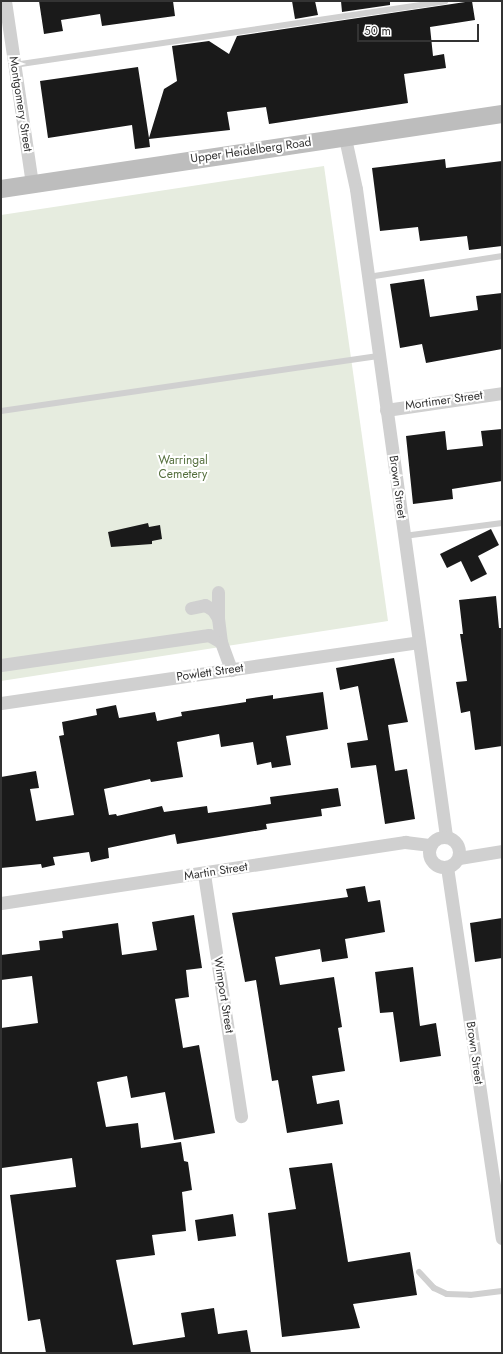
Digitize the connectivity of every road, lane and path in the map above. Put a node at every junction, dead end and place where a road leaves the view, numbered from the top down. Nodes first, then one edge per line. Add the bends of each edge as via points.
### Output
1 (5, 1) edge
2 (445, 1) edge
3 (14, 65) junction
4 (502, 114) edge
5 (345, 138) junction
6 (32, 184) junction
7 (1, 189) edge
8 (502, 256) edge
9 (368, 277) junction
10 (378, 356) junction
11 (502, 392) edge
12 (386, 410) junction
13 (1, 411) edge
14 (502, 523) edge
15 (404, 536) junction
16 (218, 592) dead end
17 (191, 608) dead end
18 (218, 618) junction
19 (221, 642) junction
20 (418, 642) junction
21 (1, 665) edge
22 (231, 670) junction
23 (1, 703) edge
24 (446, 836) junction
25 (431, 845) junction
26 (502, 852) edge
27 (459, 858) junction
28 (447, 867) junction
29 (204, 874) junction
30 (1, 903) edge
31 (241, 1116) dead end
32 (502, 1238) edge
33 (419, 1272) dead end
34 (502, 1291) edge

1 - 3 street, Montgomery Street via 9,44
2 - 3 lane
3 - 6 street, Montgomery Street
4 - 5 main road, Upper Heidelberg Road
5 - 6 main road, Upper Heidelberg Road
5 - 9 street, Brown Street via 356,189
6 - 7 main road, Upper Heidelberg Road
8 - 9 lane
9 - 10 street, Brown Street
10 - 12 street, Brown Street
10 - 13 lane
11 - 12 street, Mortimer Street
12 - 15 street, Brown Street
14 - 15 lane
15 - 20 street, Brown Street
16 - 18 street
17 - 18 street via 205,605
18 - 19 street
19 - 21 street via 209,635
19 - 22 street
20 - 22 street, Powlett Street
20 - 24 street, Brown Street
22 - 23 street, Powlett Street
24 - 25 street via 437,838
24 - 27 street via 457,843
25 - 28 street via 431,859 438,866
25 - 29 street, Martin Street via 405,842
26 - 27 street
27 - 28 street
28 - 32 street, Brown Street
29 - 30 street, Martin Street
29 - 31 street, Wimport Street
33 - 34 lane via 434,1288 447,1294 470,1295

